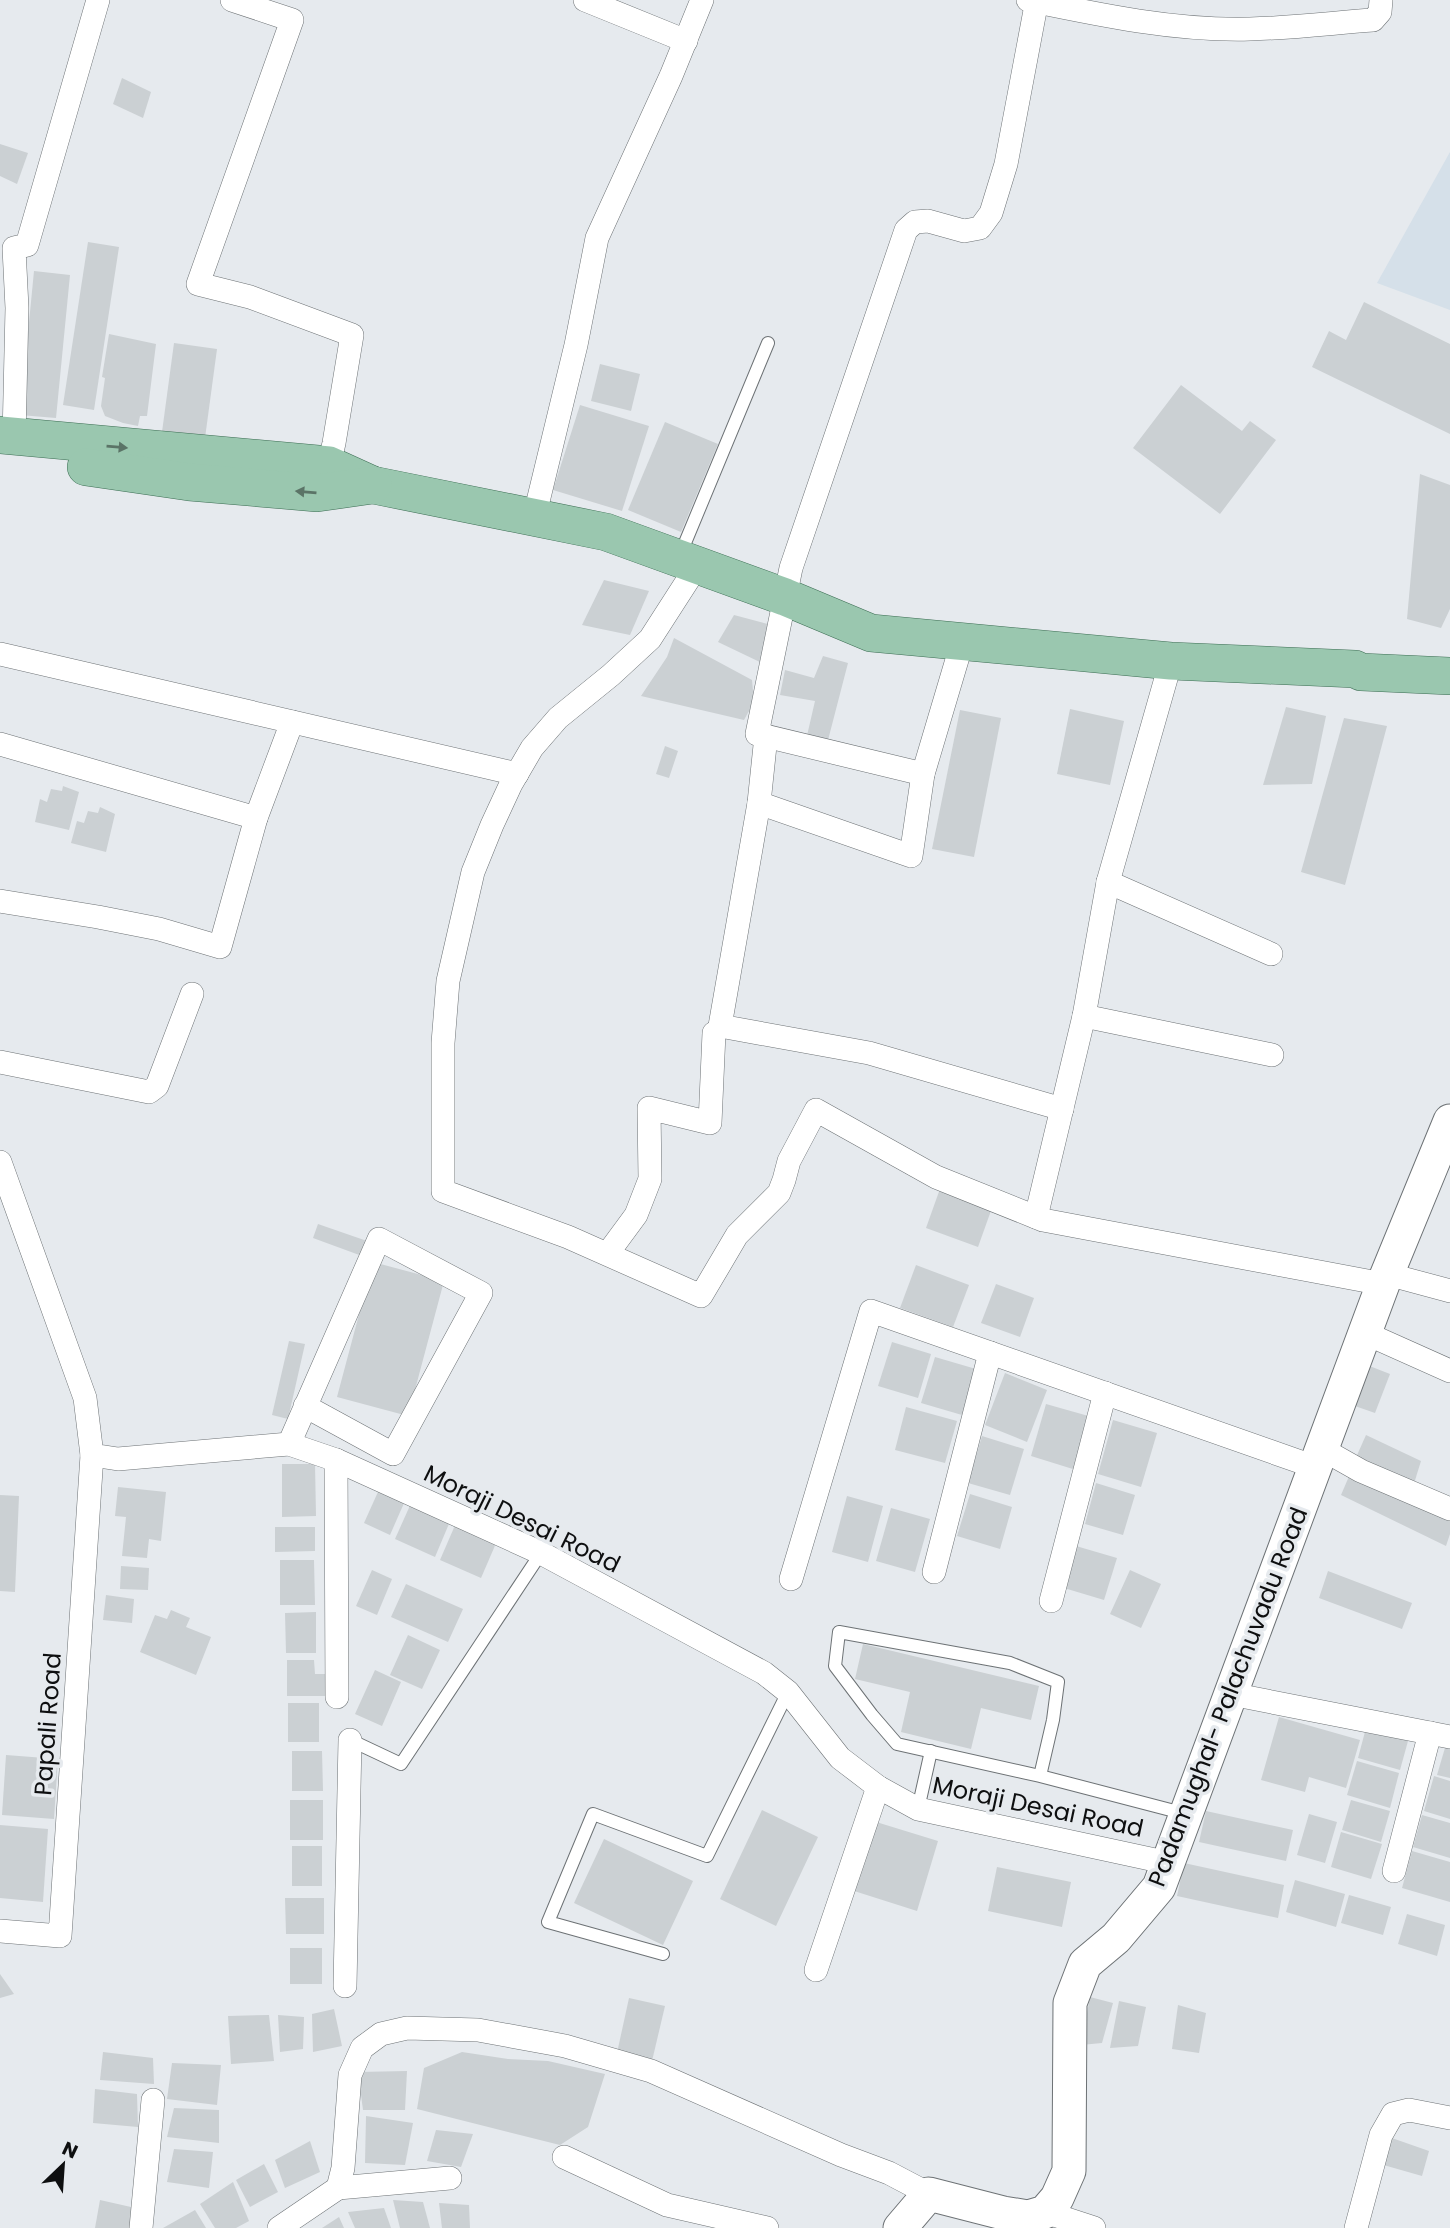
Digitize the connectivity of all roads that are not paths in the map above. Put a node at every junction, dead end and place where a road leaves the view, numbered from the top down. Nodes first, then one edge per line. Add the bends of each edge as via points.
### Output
1 (98, 0) edge
2 (232, 0) edge
3 (585, 0) edge
4 (702, 0) edge
5 (1381, 0) edge
6 (1033, 1) edge
7 (1099, 7) edge
8 (686, 41) junction
9 (7, 249) edge
10 (768, 343) dead end
11 (5, 443) edge
12 (329, 465) junction
13 (200, 469) junction
14 (373, 485) junction
15 (534, 518) junction
16 (688, 562) junction
17 (785, 597) junction
18 (962, 643) junction
19 (0, 653) edge
20 (1171, 661) junction
21 (1450, 676) edge
22 (292, 722) junction
23 (766, 736) junction
24 (0, 744) edge
25 (923, 774) junction
26 (517, 775) junction
27 (759, 803) junction
28 (256, 818) junction
29 (1108, 882) junction
30 (0, 901) edge
31 (1271, 954) dead end
32 (192, 994) dead end
33 (1084, 1016) junction
34 (714, 1033) dead end
35 (1272, 1055) dead end
36 (0, 1062) edge
37 (1062, 1109) junction
38 (1450, 1121) edge
39 (0, 1162) edge
40 (1036, 1217) junction
41 (608, 1253) junction
42 (1385, 1279) junction
43 (1450, 1291) edge
44 (1365, 1333) junction
45 (990, 1353) junction
46 (1450, 1371) edge
47 (1105, 1393) junction
48 (305, 1406) junction
49 (289, 1444) junction
50 (92, 1455) junction
51 (1319, 1458) junction
52 (336, 1460) junction
53 (1450, 1509) edge
54 (541, 1553) junction
55 (934, 1572) dead end
56 (790, 1579) dead end
57 (1051, 1601) dead end
58 (788, 1692) junction
59 (1231, 1694) junction
60 (337, 1697) dead end
61 (1440, 1735) edge
62 (350, 1740) joint
63 (931, 1751) junction
64 (1040, 1776) junction
65 (878, 1787) junction
66 (918, 1809) junction
67 (1187, 1814) junction
68 (1169, 1863) junction
69 (1394, 1871) dead end
70 (0, 1931) edge
71 (663, 1954) dead end
72 (817, 1970) dead end
73 (345, 1986) dead end
74 (153, 2100) dead end
75 (1450, 2118) edge
76 (564, 2157) dead end
77 (450, 2178) dead end
78 (338, 2188) junction
79 (929, 2194) junction
80 (1045, 2212) junction
81 (141, 2228) edge
82 (279, 2228) edge
83 (767, 2228) edge
84 (900, 2228) edge
85 (1094, 2228) edge
86 (1356, 2228) edge

1 - 9 street via 27,245
2 - 12 street via 292,20 198,284 250,297 352,335
3 - 8 street
4 - 8 street
5 - 7 street via 1380,12 1373,20 1249,29 1172,26
6 - 7 street
6 - 17 street via 1006,164 991,213 980,228 964,231 928,221 915,222 906,230
8 - 15 street via 597,238
9 - 11 street via 17,308
10 - 16 lane
11 - 13 main road
12 - 13 main road
12 - 14 main road
14 -> 13 main road via 317,493
14 - 15 main road
15 - 16 main road via 606,532
16 - 17 main road
16 - 26 street via 650,639 558,718 532,748
17 - 18 main road via 871,633
17 - 23 street via 757,734
18 - 20 main road
18 - 25 street
19 - 22 street
20 - 21 main road
20 - 29 street
22 - 26 street
22 - 28 street
23 - 25 street
23 - 27 street
24 - 28 street
25 - 27 street via 911,856
26 - 41 street via 474,872 448,981 442,1189
27 - 37 street via 720,1026 869,1053
28 - 30 street via 220,947 135,924
29 - 31 street
29 - 33 street
32 - 36 street via 157,1086 149,1093
33 - 35 street
33 - 37 street
34 - 41 street via 710,1123 649,1108 650,1179 636,1215
37 - 40 street
38 - 42 main road, Padamughal- Palachuvadu Road
39 - 50 street via 85,1398
40 - 41 street via 936,1177 816,1110 789,1161 779,1193 737,1235 701,1296
40 - 42 street
42 - 43 street
42 - 44 main road, Padamughal- Palachuvadu Road
44 - 46 street
44 - 51 main road, Padamughal- Palachuvadu Road
45 - 47 street
45 - 55 street
45 - 56 street via 871,1311
47 - 51 street
47 - 57 street
48 - 48 street via 379,1239 481,1293 393,1454
48 - 49 street
49 - 50 street, Moraji Desai Road via 118,1459
49 - 52 street, Moraji Desai Road
50 - 70 street, Papali Road via 60,1936
51 - 53 street
51 - 59 main road, Padamughal- Palachuvadu Road
52 - 54 street, Moraji Desai Road
52 - 60 street
54 - 58 street, Moraji Desai Road via 764,1673
54 - 62 lane via 401,1764
58 - 65 street, Moraji Desai Road via 840,1758
58 - 71 lane via 707,1856 593,1814 548,1922
59 - 61 street
59 - 67 main road, Padamughal- Palachuvadu Road
61 - 69 street
62 - 73 street
63 - 64 lane
63 - 64 lane via 897,1744 872,1715 835,1666 839,1632 1010,1663 1058,1682
63 - 66 lane
64 - 67 lane
65 - 66 street, Moraji Desai Road
65 - 72 street
66 - 68 street, Moraji Desai Road
67 - 68 main road, Padamughal- Palachuvadu Road
68 - 80 main road, Padamughal- Palachuvadu Road via 1159,1887 1116,1938 1085,1964 1070,2003 1069,2171
74 - 81 street
75 - 86 street via 1409,2110 1393,2114 1381,2134
76 - 83 street via 667,2205
77 - 78 street
78 - 79 street via 350,2075 362,2048 381,2034 407,2028 478,2030 565,2046 651,2071
78 - 82 street
79 - 80 main road via 1028,2217
79 - 84 main road
80 - 85 street

